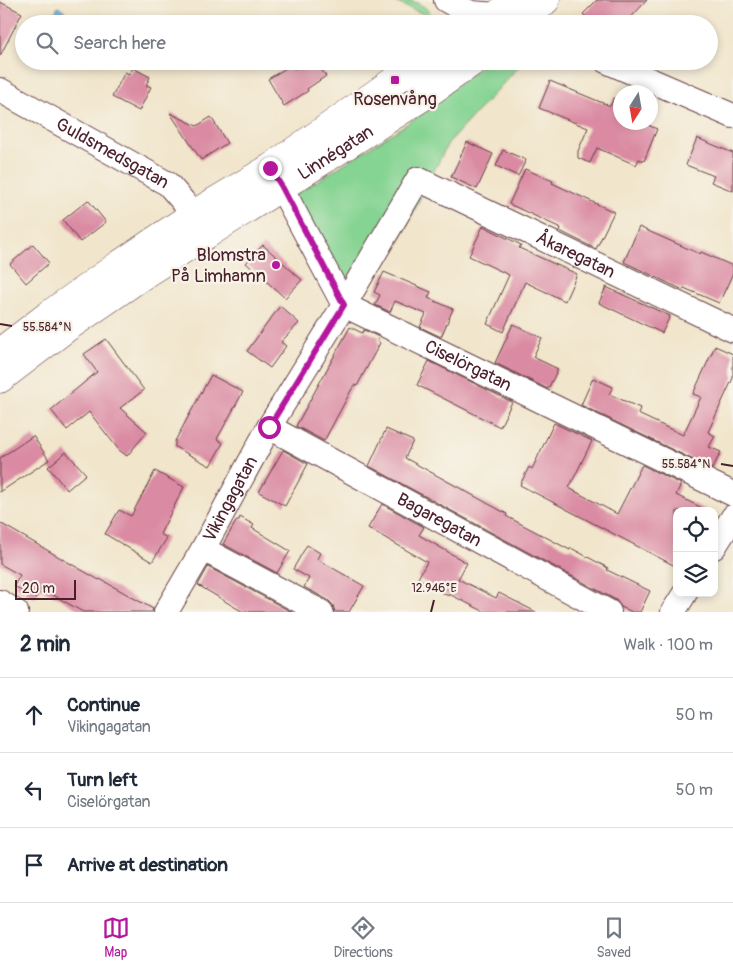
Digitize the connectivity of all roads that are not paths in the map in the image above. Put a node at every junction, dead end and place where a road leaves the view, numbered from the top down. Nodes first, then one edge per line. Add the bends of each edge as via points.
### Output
1 (446, 0) edge
2 (546, 0) edge
3 (489, 15) edge
4 (512, 15) edge
5 (413, 70) edge
6 (461, 70) edge
7 (627, 70) edge
8 (0, 90) edge
9 (733, 116) edge
10 (276, 177) junction
11 (418, 179) joint
12 (201, 224) junction
13 (344, 305) junction
14 (733, 330) edge
15 (0, 352) edge
16 (0, 380) edge
17 (269, 427) junction
18 (733, 494) edge
19 (733, 517) edge
20 (718, 541) edge
21 (203, 549) junction
22 (682, 597) edge
23 (0, 602) edge
24 (16, 612) edge
25 (166, 612) edge
26 (322, 612) edge
27 (609, 612) edge
28 (673, 612) edge

1 - 3 street via 471,13
2 - 4 street
5 - 10 street, Linnégatan via 394,80
6 - 10 street, Linnégatan via 420,98
7 - 9 street
8 - 12 street, Guldsmedsgatan via 168,184
10 - 12 street, Linnégatan
10 - 13 street
11 - 13 street, Vikingagatan
11 - 14 street, Åkaregatan
12 - 15 street, Linnégatan via 76,294
12 - 16 street, Linnégatan via 148,272 68,327
13 - 17 street, Vikingagatan
13 - 18 street, Ciselörgatan
17 - 21 street, Vikingagatan
17 - 27 street, Bagaregatan
19 - 20 street
21 - 25 street, Vikingagatan
21 - 26 street
22 - 28 street
23 - 24 street

